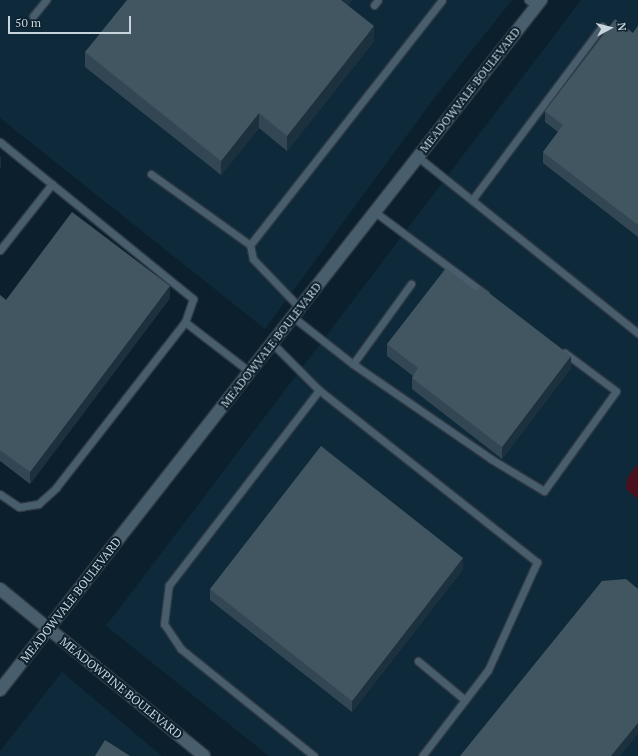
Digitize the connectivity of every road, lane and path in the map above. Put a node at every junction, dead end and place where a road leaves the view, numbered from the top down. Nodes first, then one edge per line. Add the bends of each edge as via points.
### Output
1 (46, 0) edge
2 (442, 0) edge
3 (535, 2) edge
4 (33, 16) dead end
5 (602, 26) dead end
6 (0, 142) edge
7 (418, 157) junction
8 (151, 174) dead end
9 (52, 184) junction
10 (472, 200) junction
11 (375, 212) junction
12 (250, 245) junction
13 (0, 250) edge
14 (411, 284) dead end
15 (492, 299) edge
16 (297, 312) junction
17 (185, 322) junction
18 (638, 333) edge
19 (272, 343) junction
20 (560, 350) edge
21 (353, 364) junction
22 (250, 372) junction
23 (319, 390) junction
24 (0, 494) edge
25 (0, 589) edge
26 (49, 629) junction
27 (418, 661) dead end
28 (0, 690) edge
29 (465, 700) junction
30 (204, 756) edge
31 (314, 756) edge
32 (422, 756) edge

1 - 4 lane
2 - 12 lane
3 - 7 main road, MEADOWVALE BOULEVARD
5 - 10 lane
6 - 9 lane
7 - 10 lane
7 - 11 main road, MEADOWVALE BOULEVARD
8 - 12 lane
9 - 13 lane
9 - 17 lane via 193,299
10 - 18 lane
11 - 15 lane
11 - 16 main road, MEADOWVALE BOULEVARD
12 - 16 lane via 253,259
14 - 21 lane
16 - 19 main road, MEADOWVALE BOULEVARD
16 - 21 lane
17 - 22 lane
17 - 24 lane via 56,488 38,504 19,507
19 - 22 main road, MEADOWVALE BOULEVARD
19 - 23 lane
20 - 21 lane via 616,391 544,491 491,459
22 - 26 main road, MEADOWVALE BOULEVARD
23 - 29 lane via 536,562 488,670
23 - 31 lane via 169,585 164,624 181,649
25 - 26 main road, MEADOWPINE BOULEVARD
26 - 28 main road, MEADOWVALE BOULEVARD
26 - 30 main road, MEADOWPINE BOULEVARD
27 - 29 lane
29 - 32 lane

